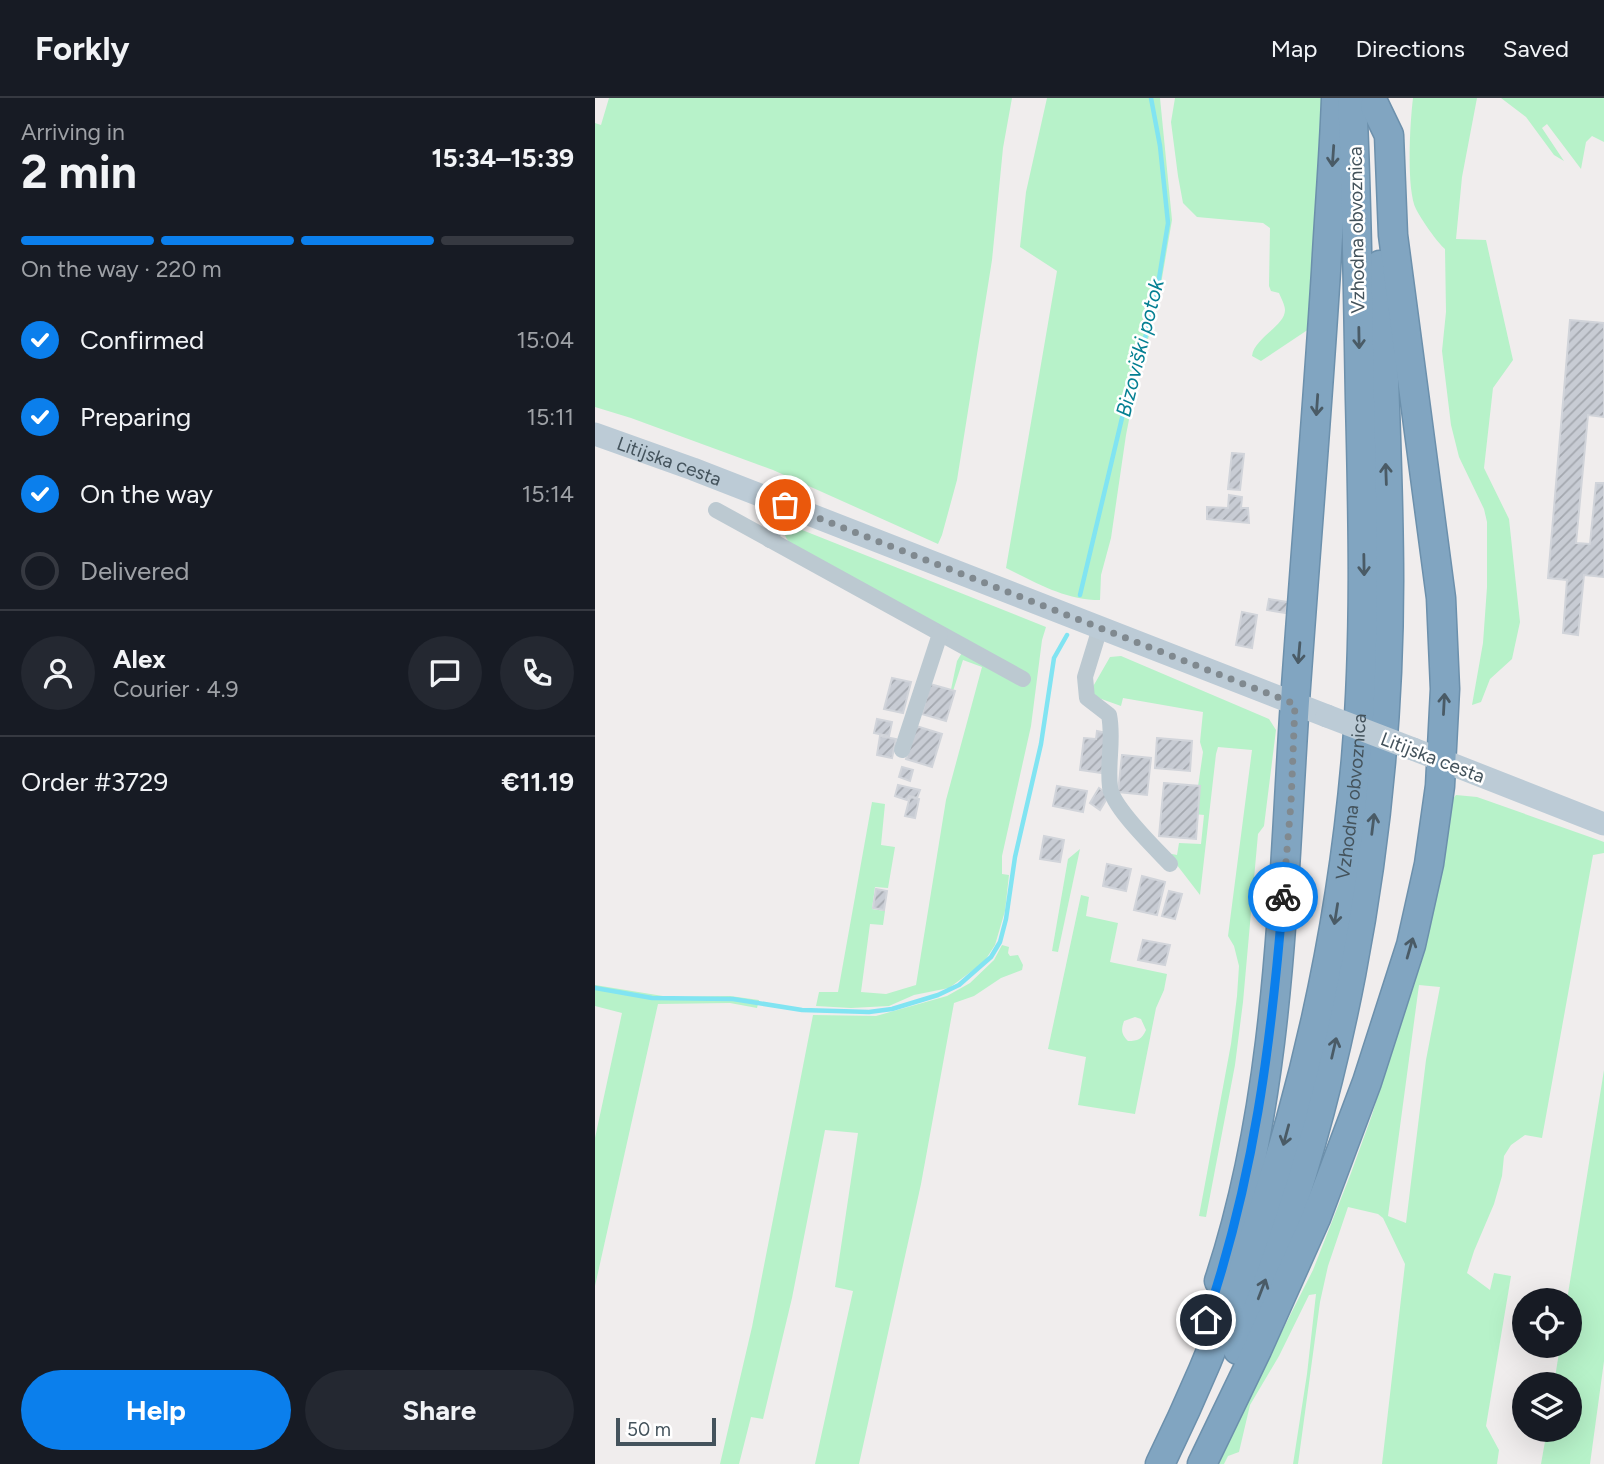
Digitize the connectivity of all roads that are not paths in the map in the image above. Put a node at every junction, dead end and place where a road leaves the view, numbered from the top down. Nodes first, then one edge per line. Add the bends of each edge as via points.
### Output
1 (1336, 98) edge
2 (1368, 101) edge
3 (595, 434) edge
4 (785, 505) junction
5 (716, 510) dead end
6 (770, 540) junction
7 (1100, 628) junction
8 (940, 634) junction
9 (1023, 679) dead end
10 (1295, 704) junction
11 (902, 750) dead end
12 (1442, 760) junction
13 (1604, 824) edge
14 (1170, 864) dead end
15 (1153, 1464) edge
16 (1160, 1464) edge
17 (1187, 1464) edge
18 (1202, 1464) edge

1 -> 10 highway
12 -> 2 highway via 1441,598 1392,235 1389,135
2 -> 16 highway, Vzhodna obvoznica via 1364,583 1356,757 1342,873 1317,1012 1283,1149 1216,1337
17 -> 2 highway, Vzhodna obvoznica via 1240,1345 1289,1210 1339,1028 1369,864 1384,711 1389,582
3 - 4 main road, Litijska cesta
4 - 6 street
4 - 7 main road, Litijska cesta
5 - 6 street
6 - 8 street
7 - 10 main road, Litijska cesta
7 - 14 street via 1085,677 1087,698 1109,715 1113,732 1110,788 1116,803
8 - 9 street
8 - 11 street
10 - 12 main road, Litijska cesta, bridge
10 - 15 highway via 1275,1004 1255,1141 1221,1276
12 - 13 main road, Litijska cesta
18 -> 12 highway via 1311,1230 1371,1070 1420,907

